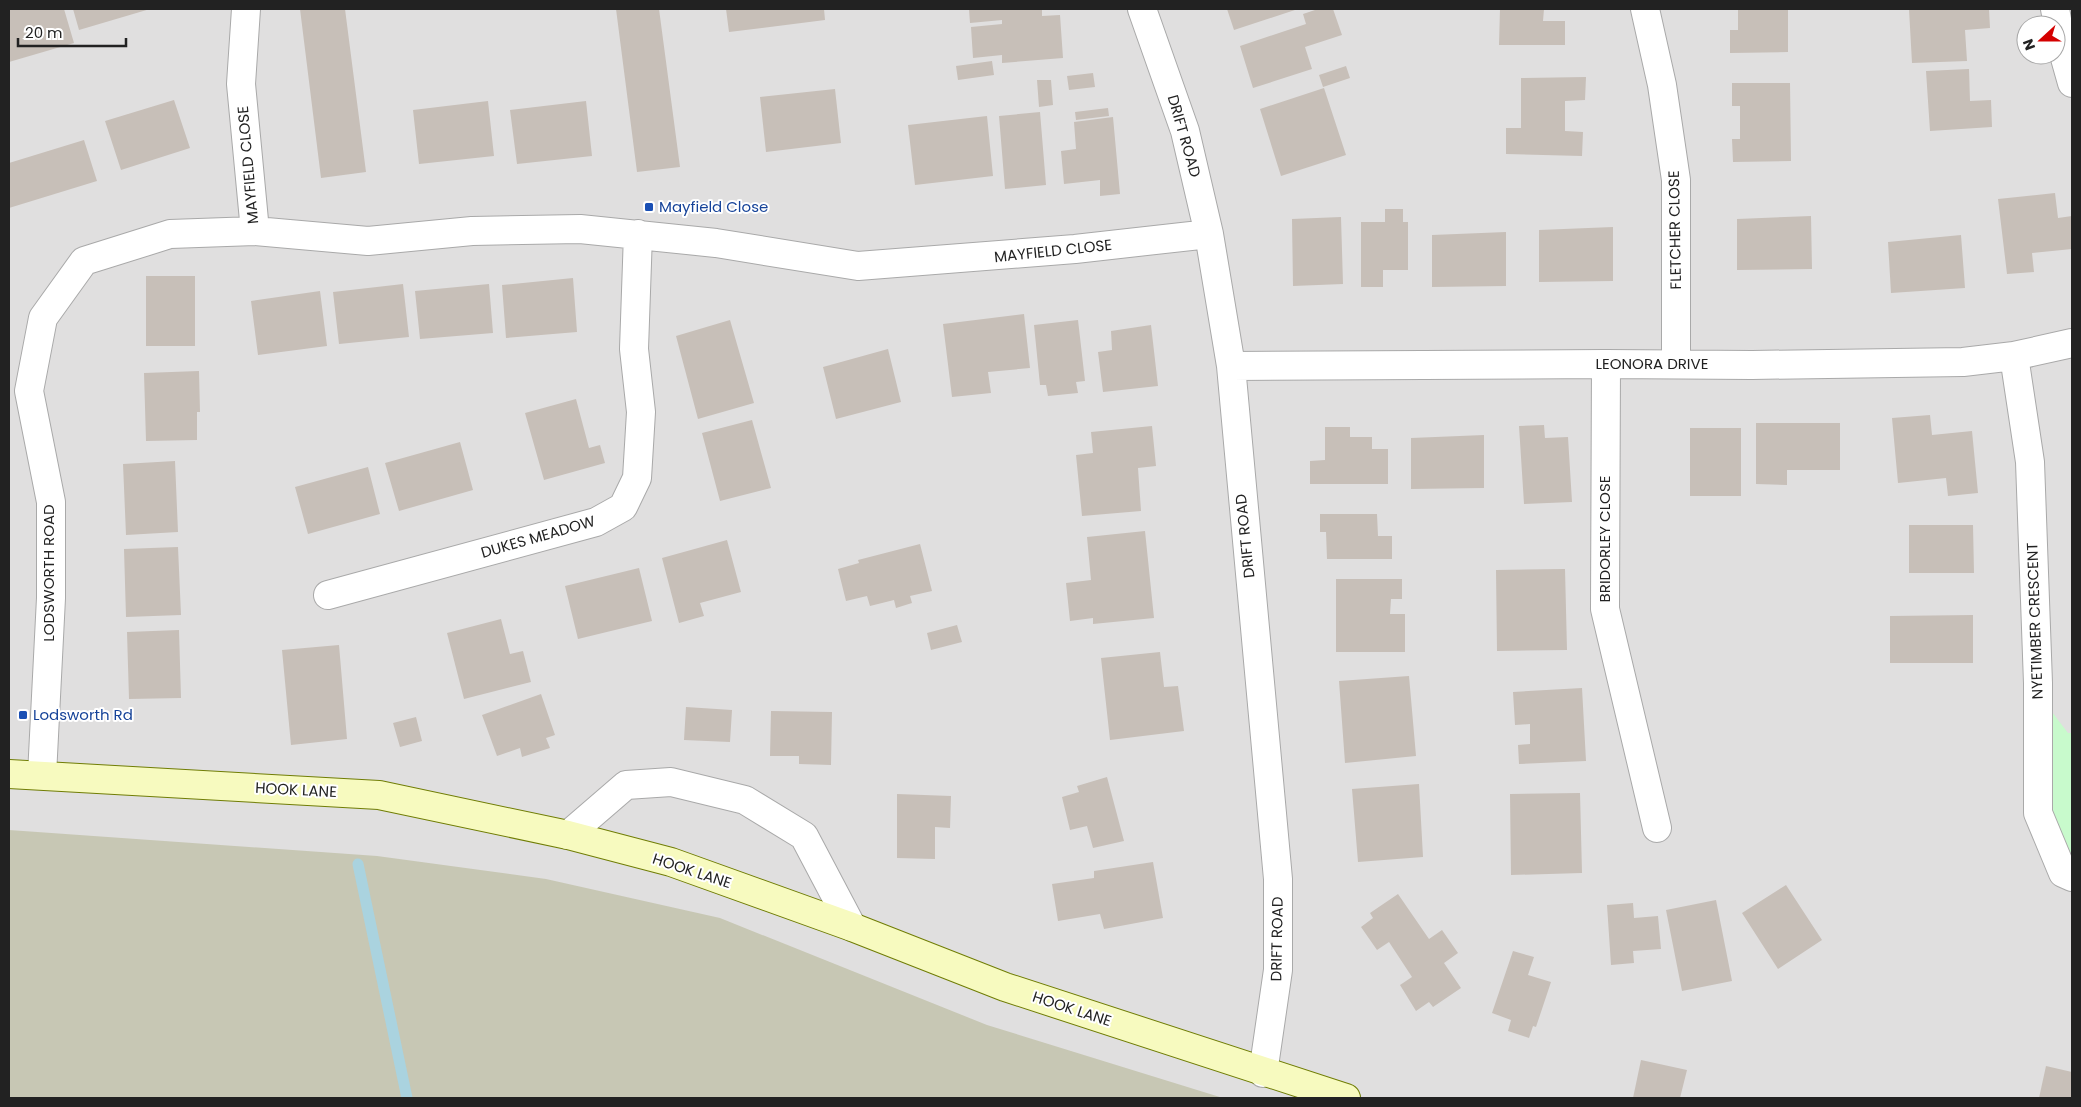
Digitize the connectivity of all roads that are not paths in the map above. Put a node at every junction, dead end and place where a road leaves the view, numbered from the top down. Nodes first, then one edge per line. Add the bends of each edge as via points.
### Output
1 (246, 9) edge
2 (1142, 9) edge
3 (1645, 9) edge
4 (2055, 9) edge
5 (2072, 83) edge
6 (255, 232) junction
7 (638, 234) junction
8 (1209, 234) junction
9 (2072, 343) edge
10 (2014, 356) junction
11 (1606, 364) junction
12 (1676, 364) junction
13 (1230, 366) junction
14 (19, 391) edge
15 (328, 595) dead end
16 (9, 774) edge
17 (42, 775) junction
18 (1657, 828) dead end
19 (568, 835) junction
20 (2072, 877) edge
21 (852, 927) junction
22 (1263, 1073) junction
23 (1346, 1098) edge

1 - 6 street, MAYFIELD CLOSE via 241,84
2 - 8 street, DRIFT ROAD via 1185,131
3 - 12 street, FLETCHER CLOSE via 1662,84 1676,180
4 - 5 street
6 - 7 street, MAYFIELD CLOSE via 368,241 472,231 580,229
6 - 14 street, LODSWORTH ROAD via 170,234 84,261 43,318
7 - 8 street, MAYFIELD CLOSE via 858,266 1075,250
7 - 15 street, DUKES MEADOW via 634,349 641,412 636,478 622,507 596,522
8 - 13 street, DRIFT ROAD
9 - 10 street, LEONORA DRIVE
10 - 12 street, LEONORA DRIVE via 1963,362
10 - 20 street, NYETIMBER CRESCENT via 2030,462 2038,683 2038,813 2063,873
11 - 12 street, LEONORA DRIVE
11 - 13 street, LEONORA DRIVE
11 - 18 street, BRIDORLEY CLOSE via 1605,609
13 - 22 street, DRIFT ROAD via 1278,879 1278,970
14 - 17 street, LODSWORTH ROAD via 50,502 51,598
16 - 17 street, HOOK LANE
17 - 19 street, HOOK LANE via 379,796
19 - 21 street, HOOK LANE via 672,862
19 - 21 street via 626,785 671,782 745,800 804,836
21 - 22 street, HOOK LANE via 1005,987
22 - 23 street, HOOK LANE

